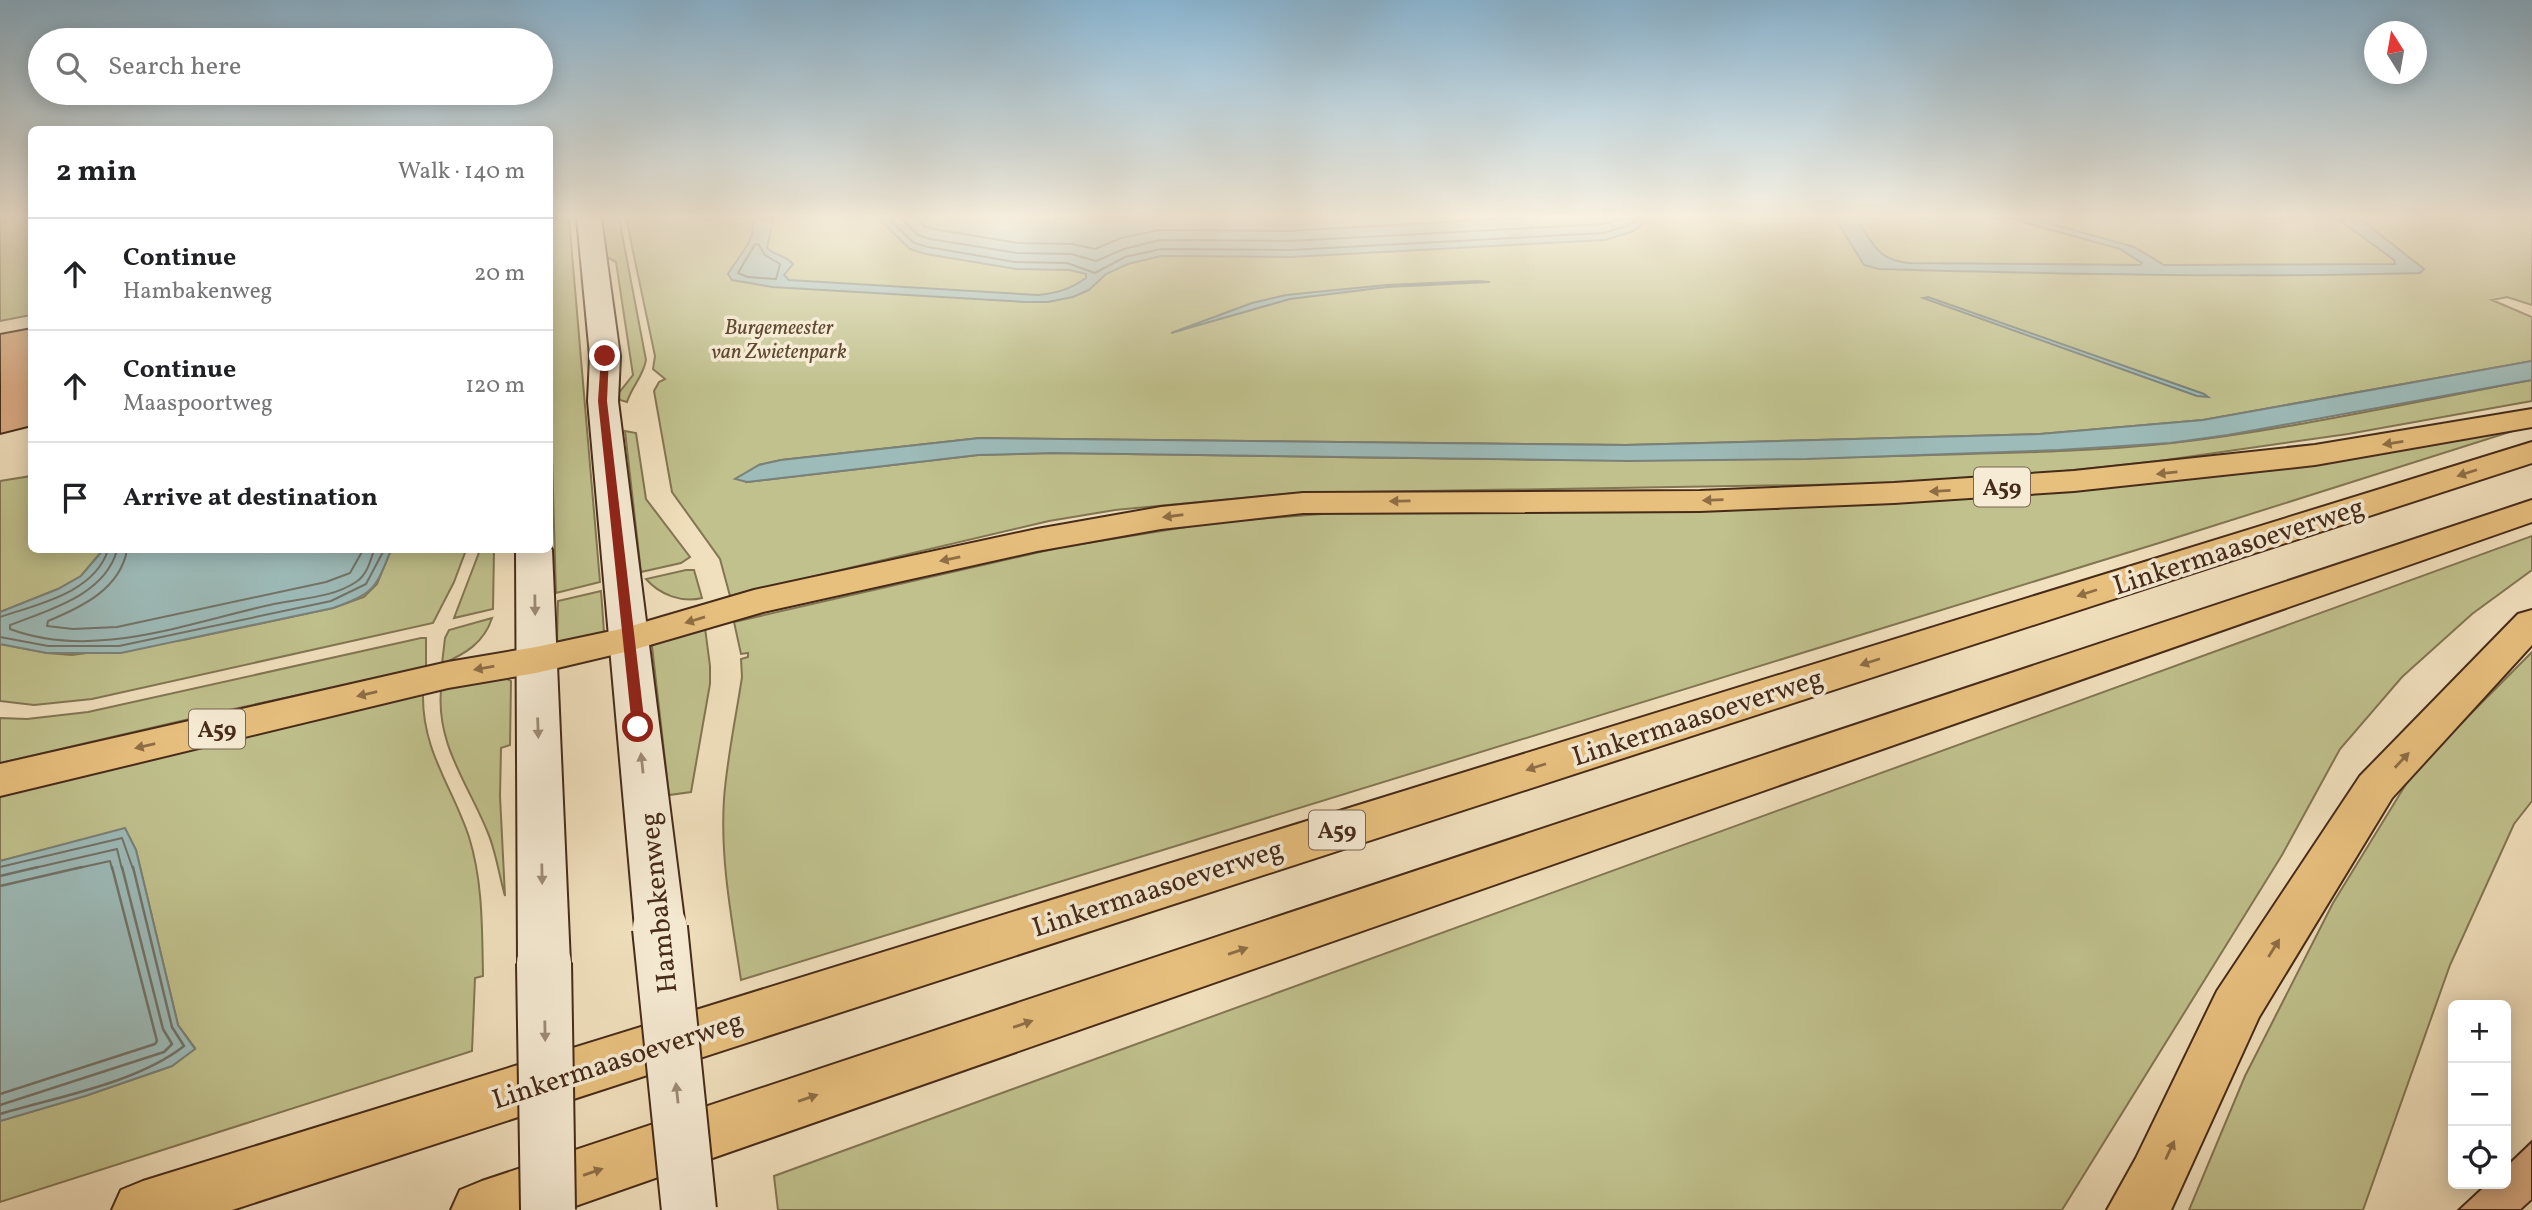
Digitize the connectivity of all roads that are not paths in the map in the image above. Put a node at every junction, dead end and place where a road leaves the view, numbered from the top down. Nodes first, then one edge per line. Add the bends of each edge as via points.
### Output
1 (596, 274) edge
2 (2532, 418) edge
3 (2532, 452) edge
4 (2532, 510) edge
5 (534, 553) edge
6 (2532, 622) edge
7 (629, 639) junction
8 (536, 660) junction
9 (0, 780) edge
10 (143, 1210) edge
11 (482, 1210) edge
12 (548, 1210) edge
13 (690, 1210) edge
14 (2138, 1210) edge

1 - 7 main road, Hambakenweg via 605,356 603,401
2 -> 7 highway, A59 via 2315,455 1984,488 1700,500 1303,503 1202,512 1079,531 886,572 739,606
3 -> 10 highway, Linkermaasoeverweg / A59
11 -> 4 highway
5 -> 8 main road
14 -> 6 highway via 2158,1178 2236,1007 2376,787
7 - 8 highway
13 -> 7 main road, Hambakenweg, bridge
8 -> 9 highway, A59 via 448,675
8 -> 12 main road, bridge

